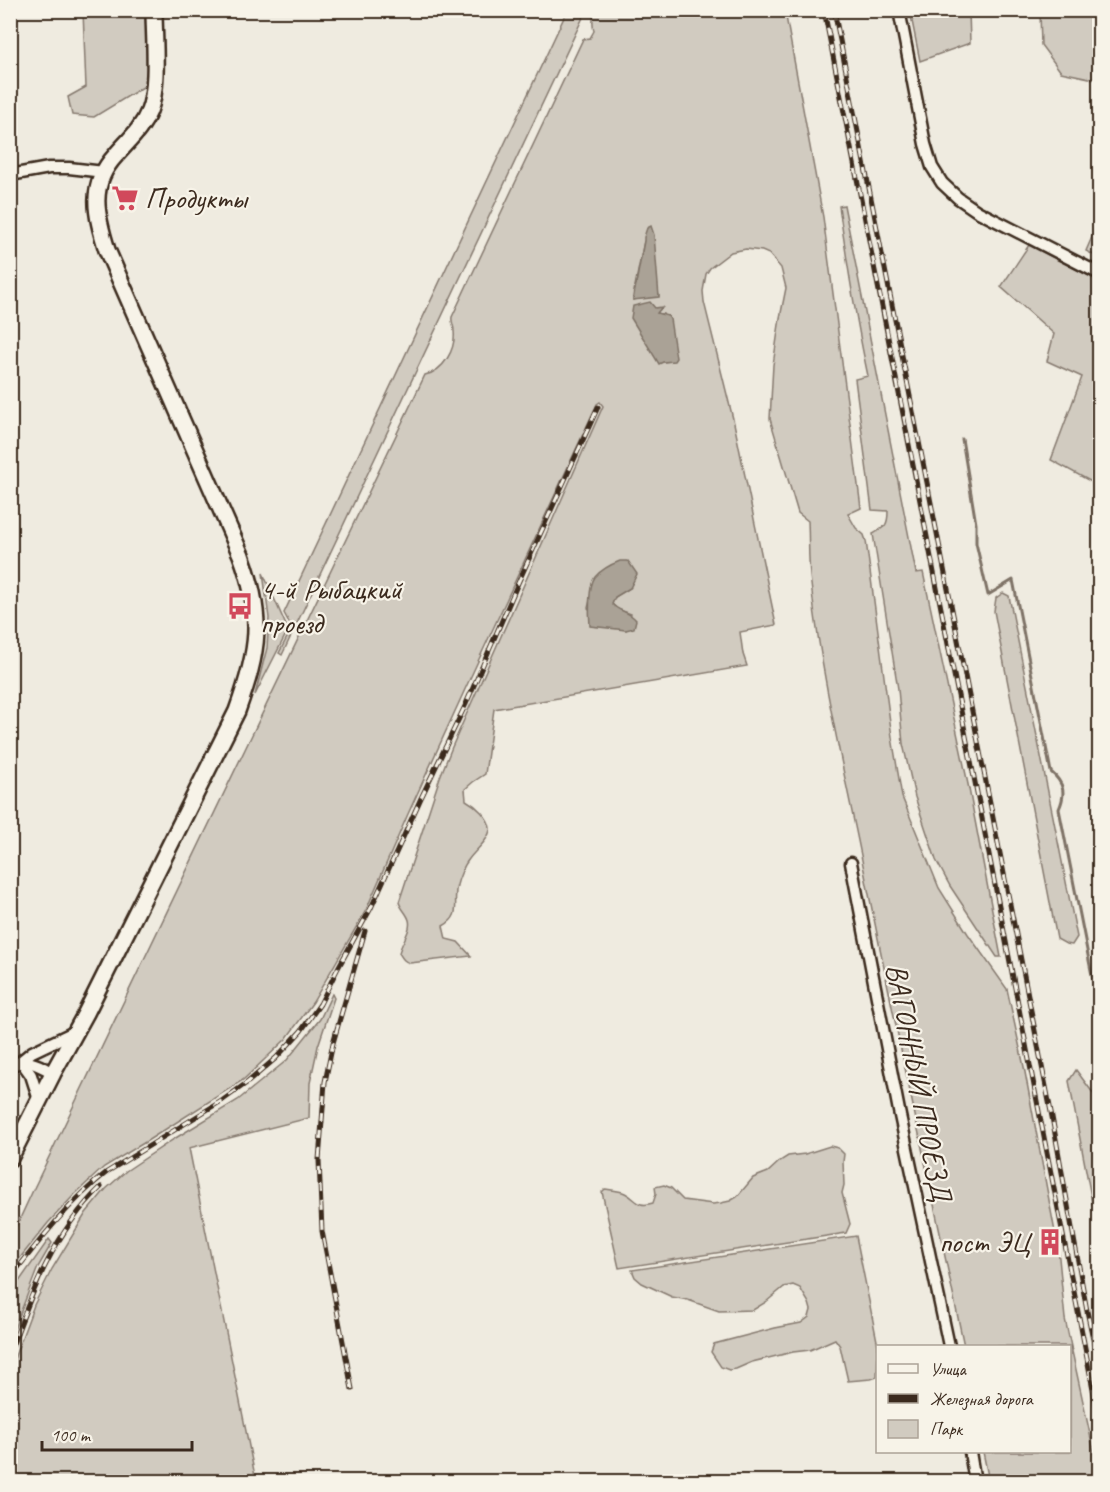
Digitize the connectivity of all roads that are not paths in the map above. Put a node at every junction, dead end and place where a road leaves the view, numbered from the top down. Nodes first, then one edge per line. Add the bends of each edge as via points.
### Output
1 (154, 10) edge
2 (899, 10) edge
3 (104, 172) junction
4 (10, 175) edge
5 (1100, 274) edge
6 (851, 863) dead end
7 (76, 1031) junction
8 (21, 1061) junction
9 (10, 1066) edge
10 (53, 1073) junction
11 (39, 1100) junction
12 (10, 1158) edge
13 (949, 1345) edge
14 (970, 1453) edge
15 (975, 1482) edge

1 - 3 street via 154,85 149,111
2 - 5 street via 925,144 942,183 977,212
3 - 4 street via 49,168
3 - 7 street via 96,202 107,250 241,555 252,586 257,624 250,673 237,711
6 - 13 street, ВАГОННЫЙ ПРОЕЗД
7 - 8 street
7 - 10 street
8 - 9 street
8 - 10 street via 38,1064
8 - 11 street via 31,1075
10 - 11 street
11 - 12 street
14 - 15 street

